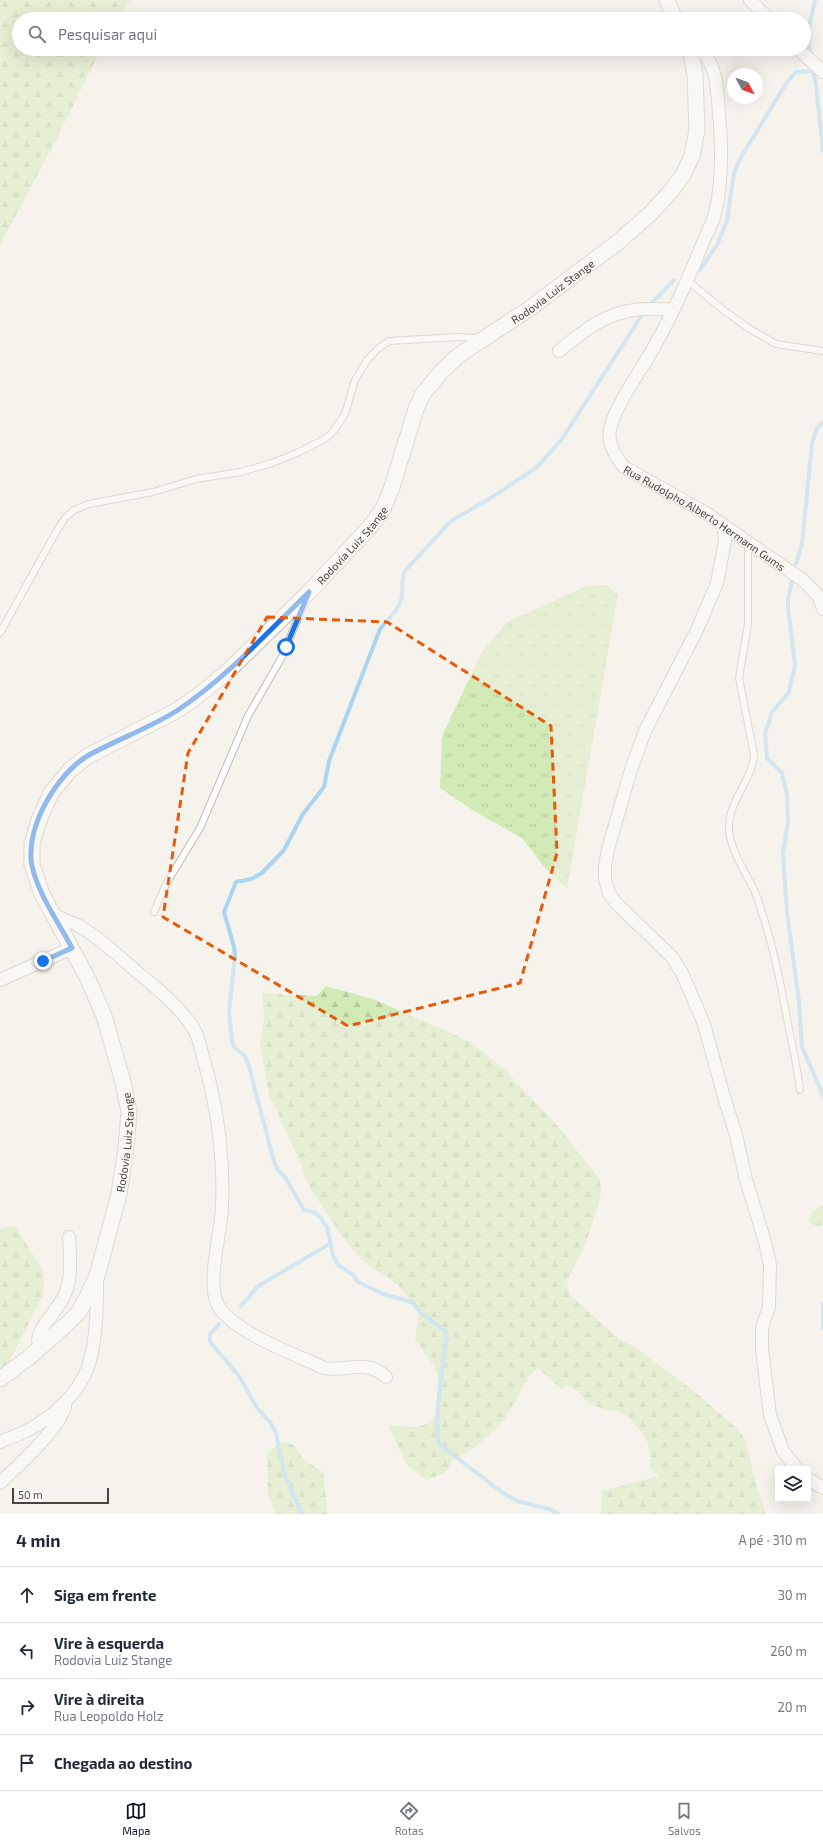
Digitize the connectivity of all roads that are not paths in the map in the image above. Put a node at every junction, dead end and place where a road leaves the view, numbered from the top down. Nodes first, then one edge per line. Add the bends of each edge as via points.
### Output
1 (667, 0) edge
2 (750, 0) edge
3 (672, 12) edge
4 (762, 12) edge
5 (691, 56) edge
6 (706, 56) edge
7 (806, 56) edge
8 (823, 72) edge
9 (687, 280) junction
10 (673, 309) junction
11 (482, 339) junction
12 (559, 350) dead end
13 (823, 351) edge
14 (724, 527) junction
15 (748, 544) junction
16 (309, 592) junction
17 (821, 597) edge
18 (823, 609) edge
19 (0, 633) edge
20 (154, 912) dead end
21 (54, 915) junction
22 (72, 948) junction
23 (0, 980) edge
24 (800, 1090) dead end
25 (69, 1237) dead end
26 (97, 1276) junction
27 (42, 1346) junction
28 (386, 1377) dead end
29 (0, 1379) edge
30 (68, 1398) junction
31 (0, 1442) edge
32 (794, 1466) edge
33 (811, 1481) edge
34 (0, 1483) edge
35 (823, 1488) edge

1 - 3 street
2 - 4 street
5 - 11 street, Rodovia Luiz Stange via 698,130 692,156 672,190 650,214 618,242 529,309
6 - 9 street, Rua Rudolpho Alberto Hermann Gums via 714,71 721,132 719,188 714,217
7 - 8 street
9 - 10 street, Rua Rudolpho Alberto Hermann Gums
9 - 13 lane via 723,310 776,344
10 - 12 street via 636,310 607,318 595,323
10 - 14 street, Rua Rudolpho Alberto Hermann Gums via 615,414 610,430 611,446 624,467 706,513
11 - 16 street, Rodovia Luiz Stange via 459,355 440,373 424,394 416,409 383,509 369,528
11 - 19 lane via 458,337 389,341 368,359 355,380 345,414 332,434 296,454 241,472 196,479 153,492 89,504 74,510 56,532
14 - 15 street, Rua Rudolpho Alberto Hermann Gums
14 - 32 street via 725,541 717,583 697,630 645,730 608,849 605,879 616,903 672,957 682,973 704,1024 770,1265 769,1307 762,1328 770,1415 782,1451
15 - 17 street, Rua Rudolpho Alberto Hermann Gums via 804,581
15 - 24 lane via 748,624 739,678 753,760 749,776 732,809 729,829 731,841 755,892 773,949
16 - 20 lane via 282,657 248,716 200,828 166,884
16 - 21 street, Rodovia Luiz Stange via 226,673 198,696 176,711 88,756 70,770 51,793 32,844 32,865 42,894
17 - 18 street, Rua Rudolpho Alberto Hermann Gums
21 - 22 street, Rodovia Luiz Stange
21 - 28 street via 80,926 105,944 174,1005 196,1033 210,1080 222,1161 222,1208 214,1281 215,1295 222,1312 240,1328 324,1368 370,1367
22 - 23 street
22 - 26 street, Rodovia Luiz Stange via 104,1016 130,1112 119,1194
25 - 27 street via 69,1285 39,1335 38,1341
26 - 27 street, Rodovia Luiz Stange via 79,1312
26 - 30 street via 96,1319 88,1367
27 - 29 street, Rodovia Luiz Stange
30 - 31 street via 48,1417 28,1430
30 - 34 street via 64,1412 51,1430
33 - 35 street

